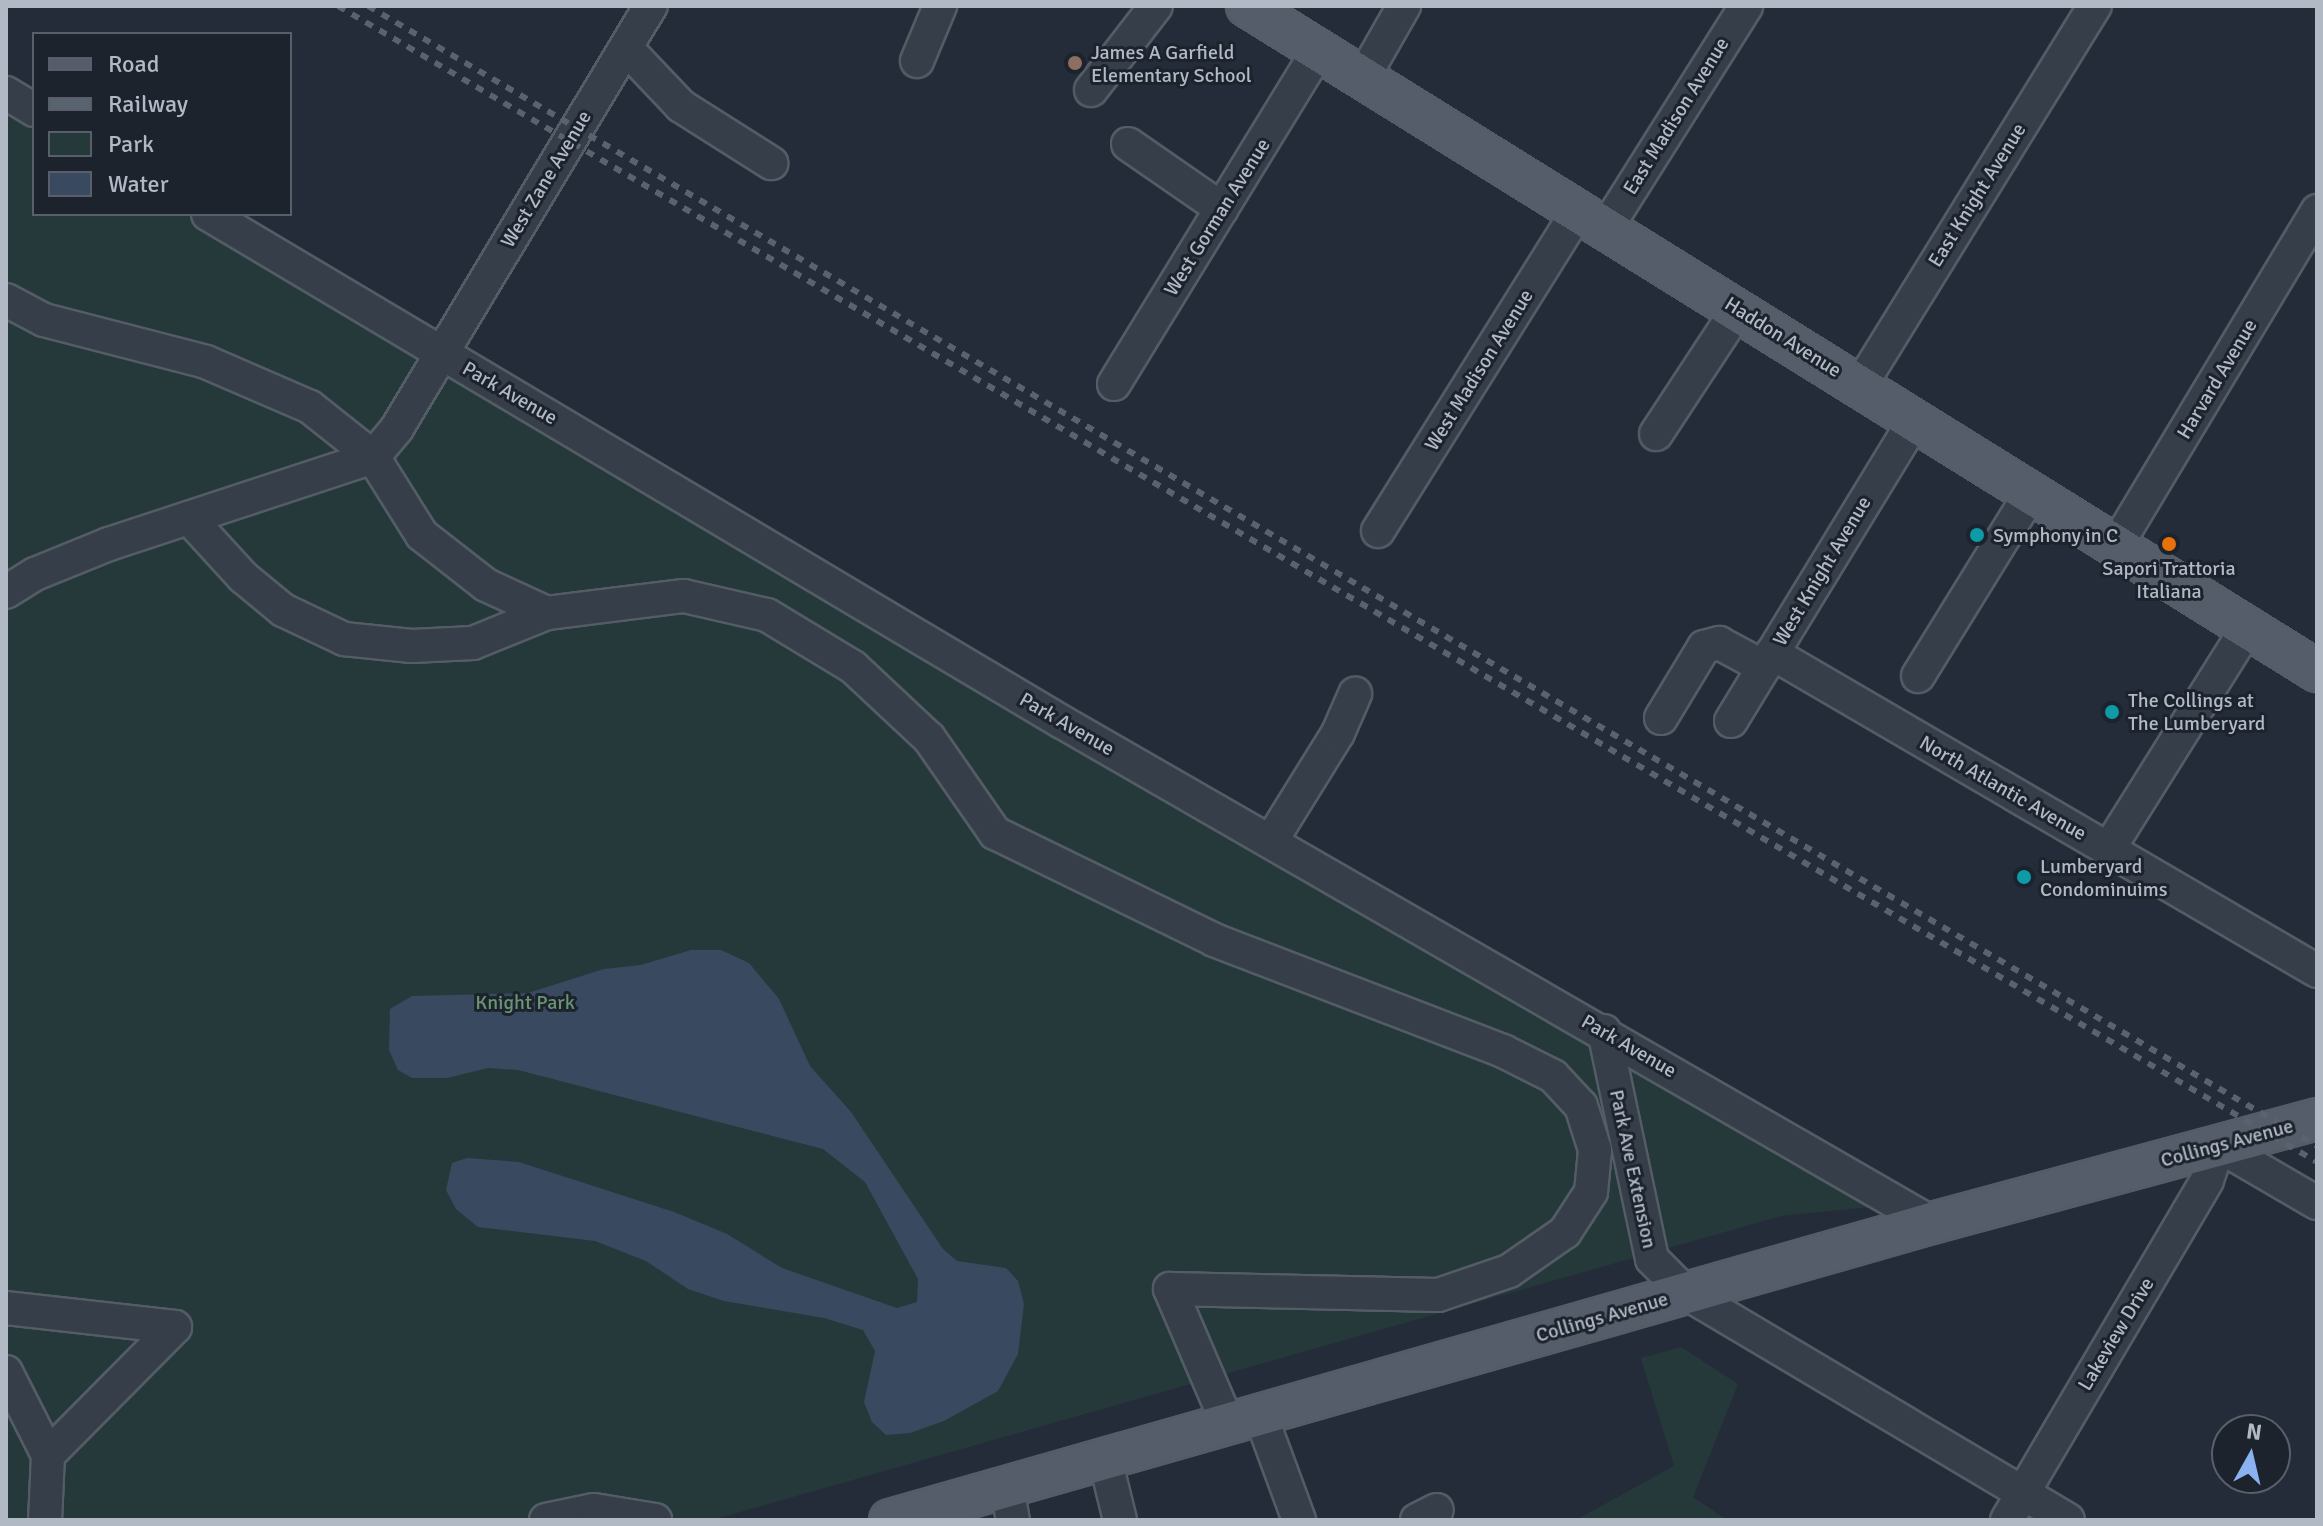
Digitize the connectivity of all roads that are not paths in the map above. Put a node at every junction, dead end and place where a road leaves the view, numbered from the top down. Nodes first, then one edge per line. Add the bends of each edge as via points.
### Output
1 (651, 6) edge
2 (940, 6) edge
3 (1156, 6) edge
4 (1247, 6) edge
5 (1404, 6) edge
6 (1746, 6) edge
7 (2095, 6) edge
8 (626, 48) junction
9 (1319, 50) junction
10 (917, 61) dead end
11 (1364, 76) junction
12 (1091, 90) dead end
13 (6, 93) edge
14 (32, 109) edge
15 (1128, 144) dead end
16 (771, 163) dead end
17 (1222, 209) junction
18 (2317, 211) edge
19 (211, 216) edge
20 (1593, 218) junction
21 (6, 300) edge
22 (1738, 309) junction
23 (441, 353) junction
24 (1114, 384) dead end
25 (1860, 386) junction
26 (1914, 421) junction
27 (1656, 434) dead end
28 (373, 457) junction
29 (2031, 493) junction
30 (189, 518) junction
31 (1378, 531) dead end
32 (2116, 546) junction
33 (6, 592) edge
34 (547, 613) junction
35 (2247, 628) junction
36 (1768, 660) junction
37 (2317, 671) edge
38 (1918, 676) dead end
39 (1355, 694) dead end
40 (1661, 718) dead end
41 (1731, 721) dead end
42 (1271, 841) junction
43 (2108, 850) junction
44 (2317, 971) edge
45 (1604, 1031) junction
46 (2317, 1119) edge
47 (2219, 1146) junction
48 (2317, 1203) edge
49 (1932, 1223) junction
50 (1686, 1293) junction
51 (6, 1308) edge
52 (6, 1372) edge
53 (1244, 1419) junction
54 (48, 1455) junction
55 (1105, 1459) junction
56 (1010, 1503) edge
57 (2014, 1507) edge
58 (45, 1520) edge
59 (546, 1520) edge
60 (655, 1520) edge
61 (890, 1520) edge
62 (1120, 1520) edge
63 (1299, 1520) edge
64 (2068, 1520) edge

1 - 8 street, West Zane Avenue
2 - 10 street
3 - 12 street
4 - 9 main road, Haddon Avenue
5 - 11 street
6 - 20 street, East Madison Avenue
7 - 25 street, East Knight Avenue
8 - 16 street via 681,106
8 - 23 street, West Zane Avenue
9 - 11 main road, Haddon Avenue
9 - 17 street, West Gorman Avenue
11 - 20 main road, Haddon Avenue
13 - 14 street
15 - 17 street
17 - 24 street, West Gorman Avenue
18 - 32 street, Harvard Avenue
19 - 23 street, Park Avenue
20 - 22 main road, Haddon Avenue
20 - 31 street, West Madison Avenue
21 - 28 street via 44,320 206,362 310,407
22 - 25 main road, Haddon Avenue
22 - 27 street
23 - 28 street, West Zane Avenue via 397,428
23 - 42 street, Park Avenue
25 - 26 main road, Haddon Avenue
26 - 29 main road, Haddon Avenue
26 - 36 street, West Knight Avenue
28 - 30 street
28 - 34 street via 422,535 486,585
29 - 32 main road, Haddon Avenue
29 - 38 street
30 - 33 street via 64,562
30 - 34 street via 243,577 283,610 344,639 412,646 473,643
32 - 35 main road, Haddon Avenue
34 - 53 street via 684,596 767,615 853,667 929,738 995,833 1214,940 1503,1051 1553,1076 1581,1106 1595,1150 1591,1192 1565,1232 1509,1271 1438,1295 1170,1289
35 - 37 main road, Haddon Avenue
35 - 43 street
36 - 40 street, North Atlantic Avenue via 1719,643 1704,647
36 - 41 street, West Knight Avenue
36 - 43 street, North Atlantic Avenue
39 - 42 street via 1338,733
42 - 45 street, Park Avenue
43 - 44 street, North Atlantic Avenue
45 - 49 street, Park Avenue
45 - 50 street, Park Ave Extension via 1652,1259
46 - 47 main road, Collings Avenue
47 - 48 street
47 - 49 main road, Collings Avenue
47 - 57 street, Lakeview Drive via 2207,1180
49 - 50 main road, Collings Avenue
50 - 53 main road, Collings Avenue
50 - 57 street
51 - 54 street via 175,1327
52 - 54 street
53 - 55 main road, Collings Avenue
53 - 63 street
54 - 58 street
55 - 56 main road, Collings Avenue
55 - 62 street
56 - 61 main road, Collings Avenue
57 - 64 street
59 - 60 street via 594,1510

